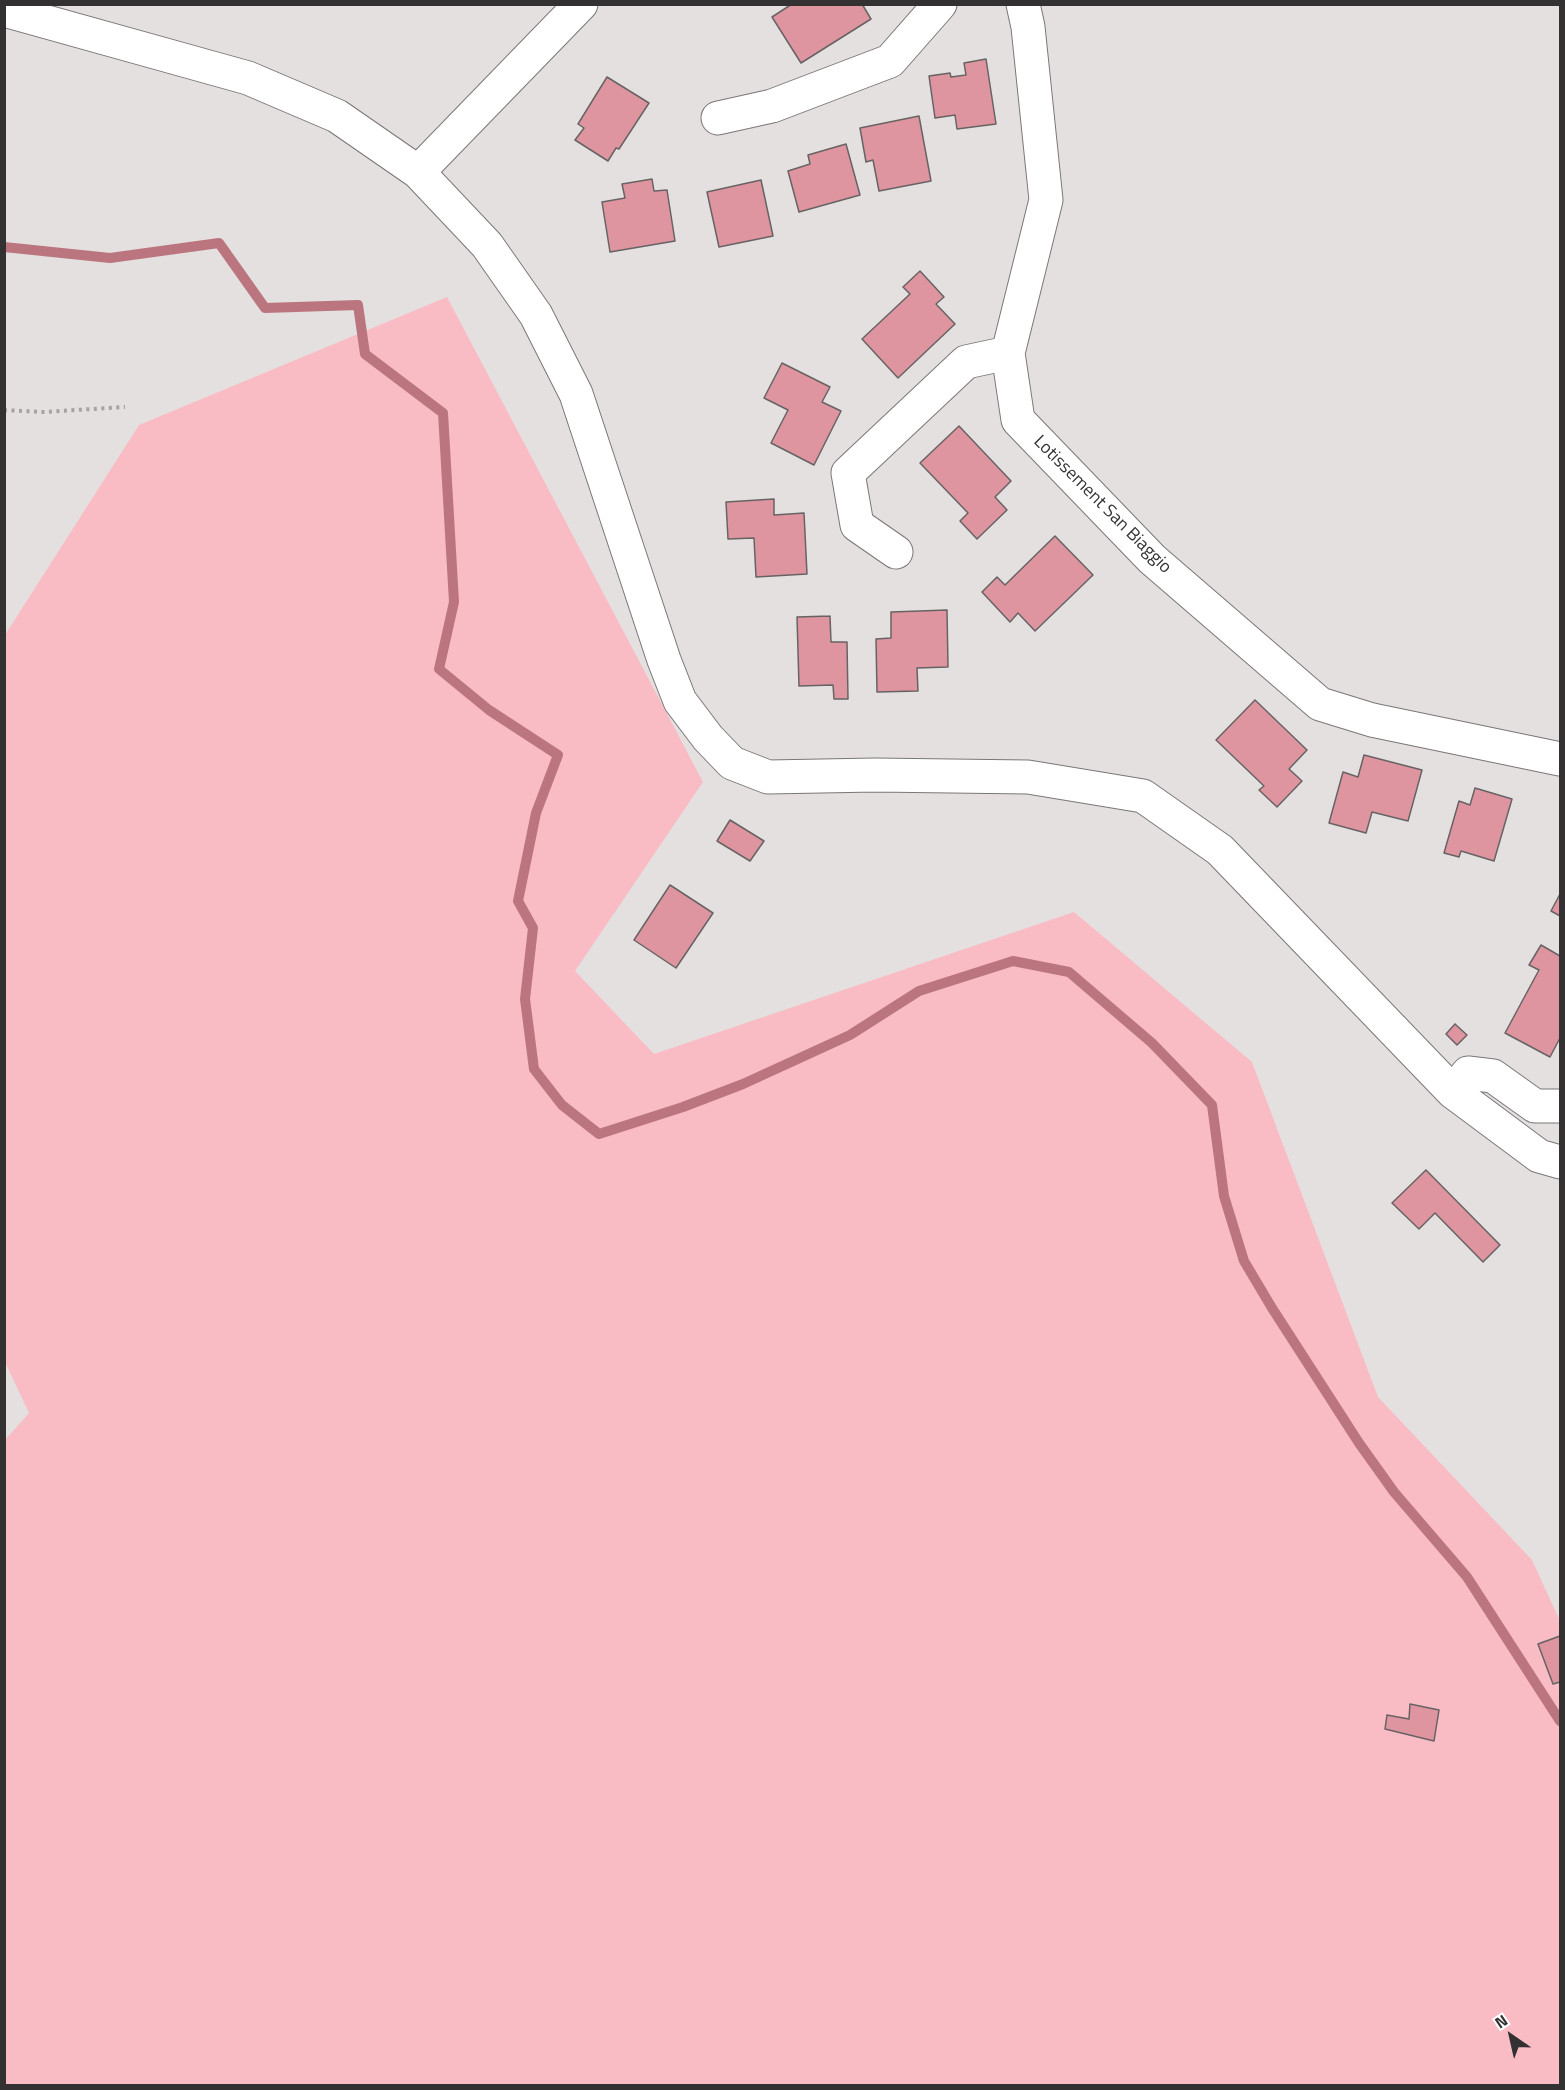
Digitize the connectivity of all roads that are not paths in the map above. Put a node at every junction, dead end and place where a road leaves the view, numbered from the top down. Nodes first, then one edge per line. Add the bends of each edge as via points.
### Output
1 (581, 4) edge
2 (940, 4) edge
3 (1023, 4) edge
4 (4, 10) edge
5 (718, 118) dead end
6 (418, 172) junction
7 (1008, 353) junction
8 (896, 552) dead end
9 (1560, 759) edge
10 (1454, 1092) junction
11 (1560, 1106) edge
12 (1560, 1162) edge

1 - 6 street
2 - 5 street via 890,61 772,106
3 - 7 street, Lotissement San Biaggio via 1046,200
4 - 6 street via 248,78 337,116
6 - 10 street via 487,245 536,315 576,394 680,701 732,763 768,777 1028,777 1143,796 1220,850
7 - 8 street via 966,362 848,473 857,525
7 - 9 street, Lotissement San Biaggio via 1018,420 1152,559 1320,704 1372,720
10 - 11 street via 1468,1073 1493,1076 1535,1106
10 - 12 street via 1539,1156

